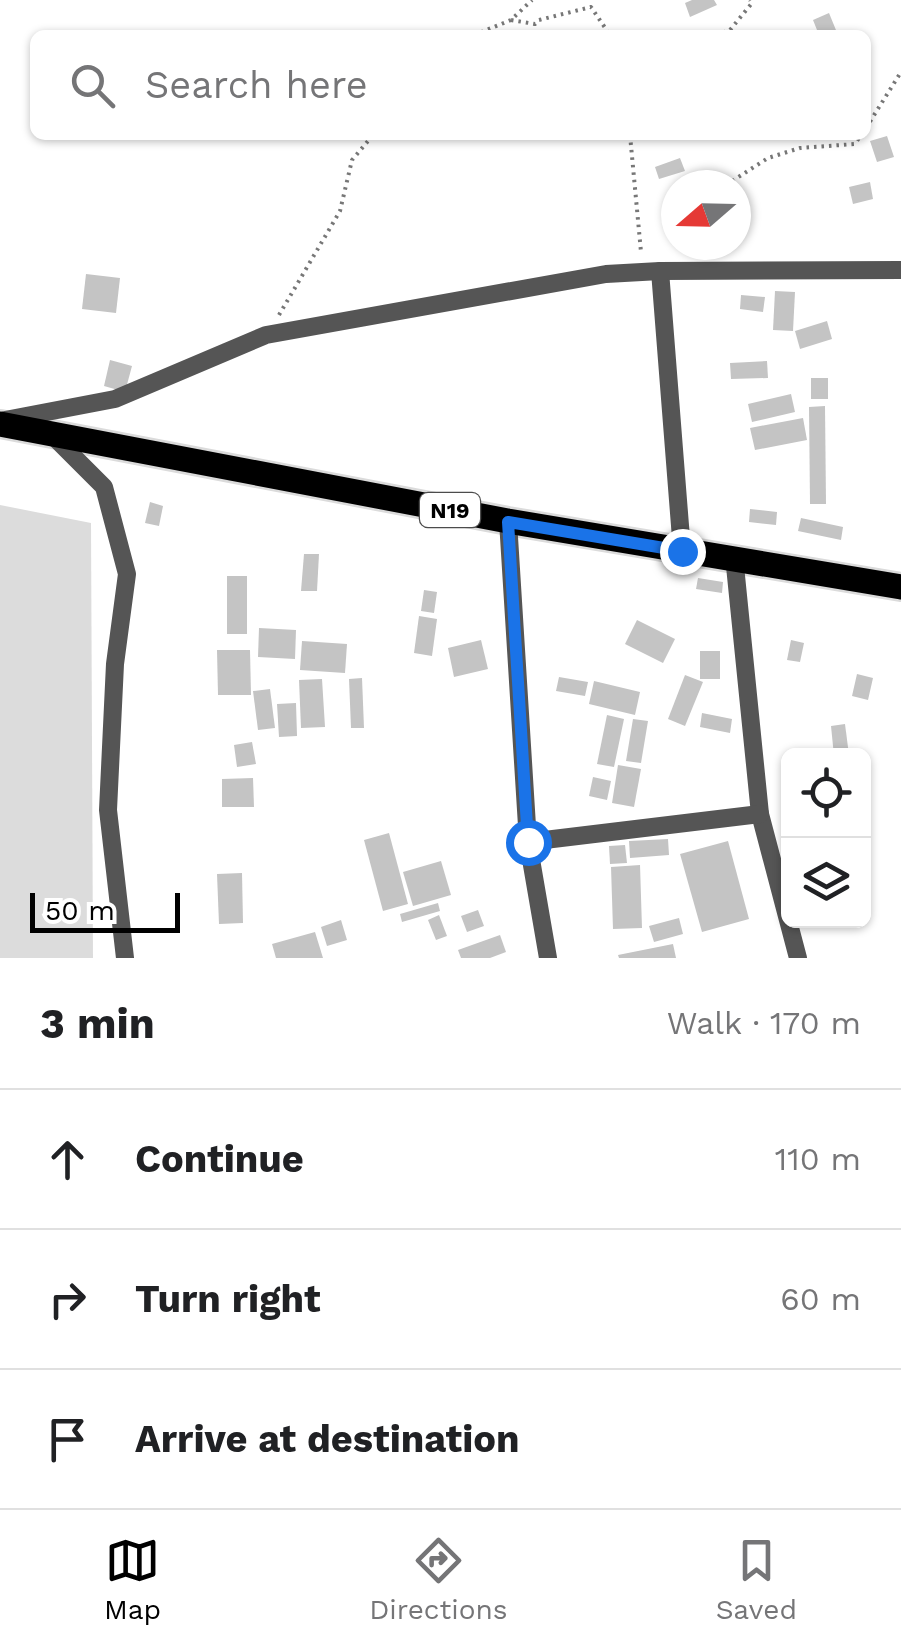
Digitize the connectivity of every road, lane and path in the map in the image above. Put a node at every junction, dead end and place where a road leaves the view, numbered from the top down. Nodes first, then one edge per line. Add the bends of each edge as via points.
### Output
1 (532, 0) edge
2 (750, 0) edge
3 (511, 20) junction
4 (486, 30) edge
5 (607, 30) edge
6 (730, 30) edge
7 (901, 72) edge
8 (871, 120) edge
9 (369, 140) edge
10 (631, 140) edge
11 (858, 140) edge
12 (749, 170) edge
13 (901, 270) edge
14 (651, 271) junction
15 (266, 334) junction
16 (0, 423) edge
17 (52, 434) junction
18 (508, 522) junction
19 (682, 551) junction
20 (734, 556) junction
21 (901, 586) edge
22 (760, 814) junction
23 (528, 842) junction
24 (546, 954) edge
25 (126, 958) edge
26 (525, 958) edge
27 (798, 958) edge

1 - 3 path
2 - 6 path
3 - 4 path
3 - 5 path via 535,24 592,7
7 - 8 path
9 - 15 path via 352,160 340,211
10 - 14 path
11 - 12 path via 800,148
13 - 14 street
14 - 15 street
14 - 19 street
15 - 16 street via 115,400
16 - 17 main road, N19
17 - 18 main road, N19
17 - 25 street via 104,487 127,574 108,810
18 - 19 main road, N19
18 - 23 street
19 - 20 main road, N19
20 - 21 main road, N19
20 - 22 street
22 - 23 street
22 - 27 street
23 - 24 street
24 - 26 street

